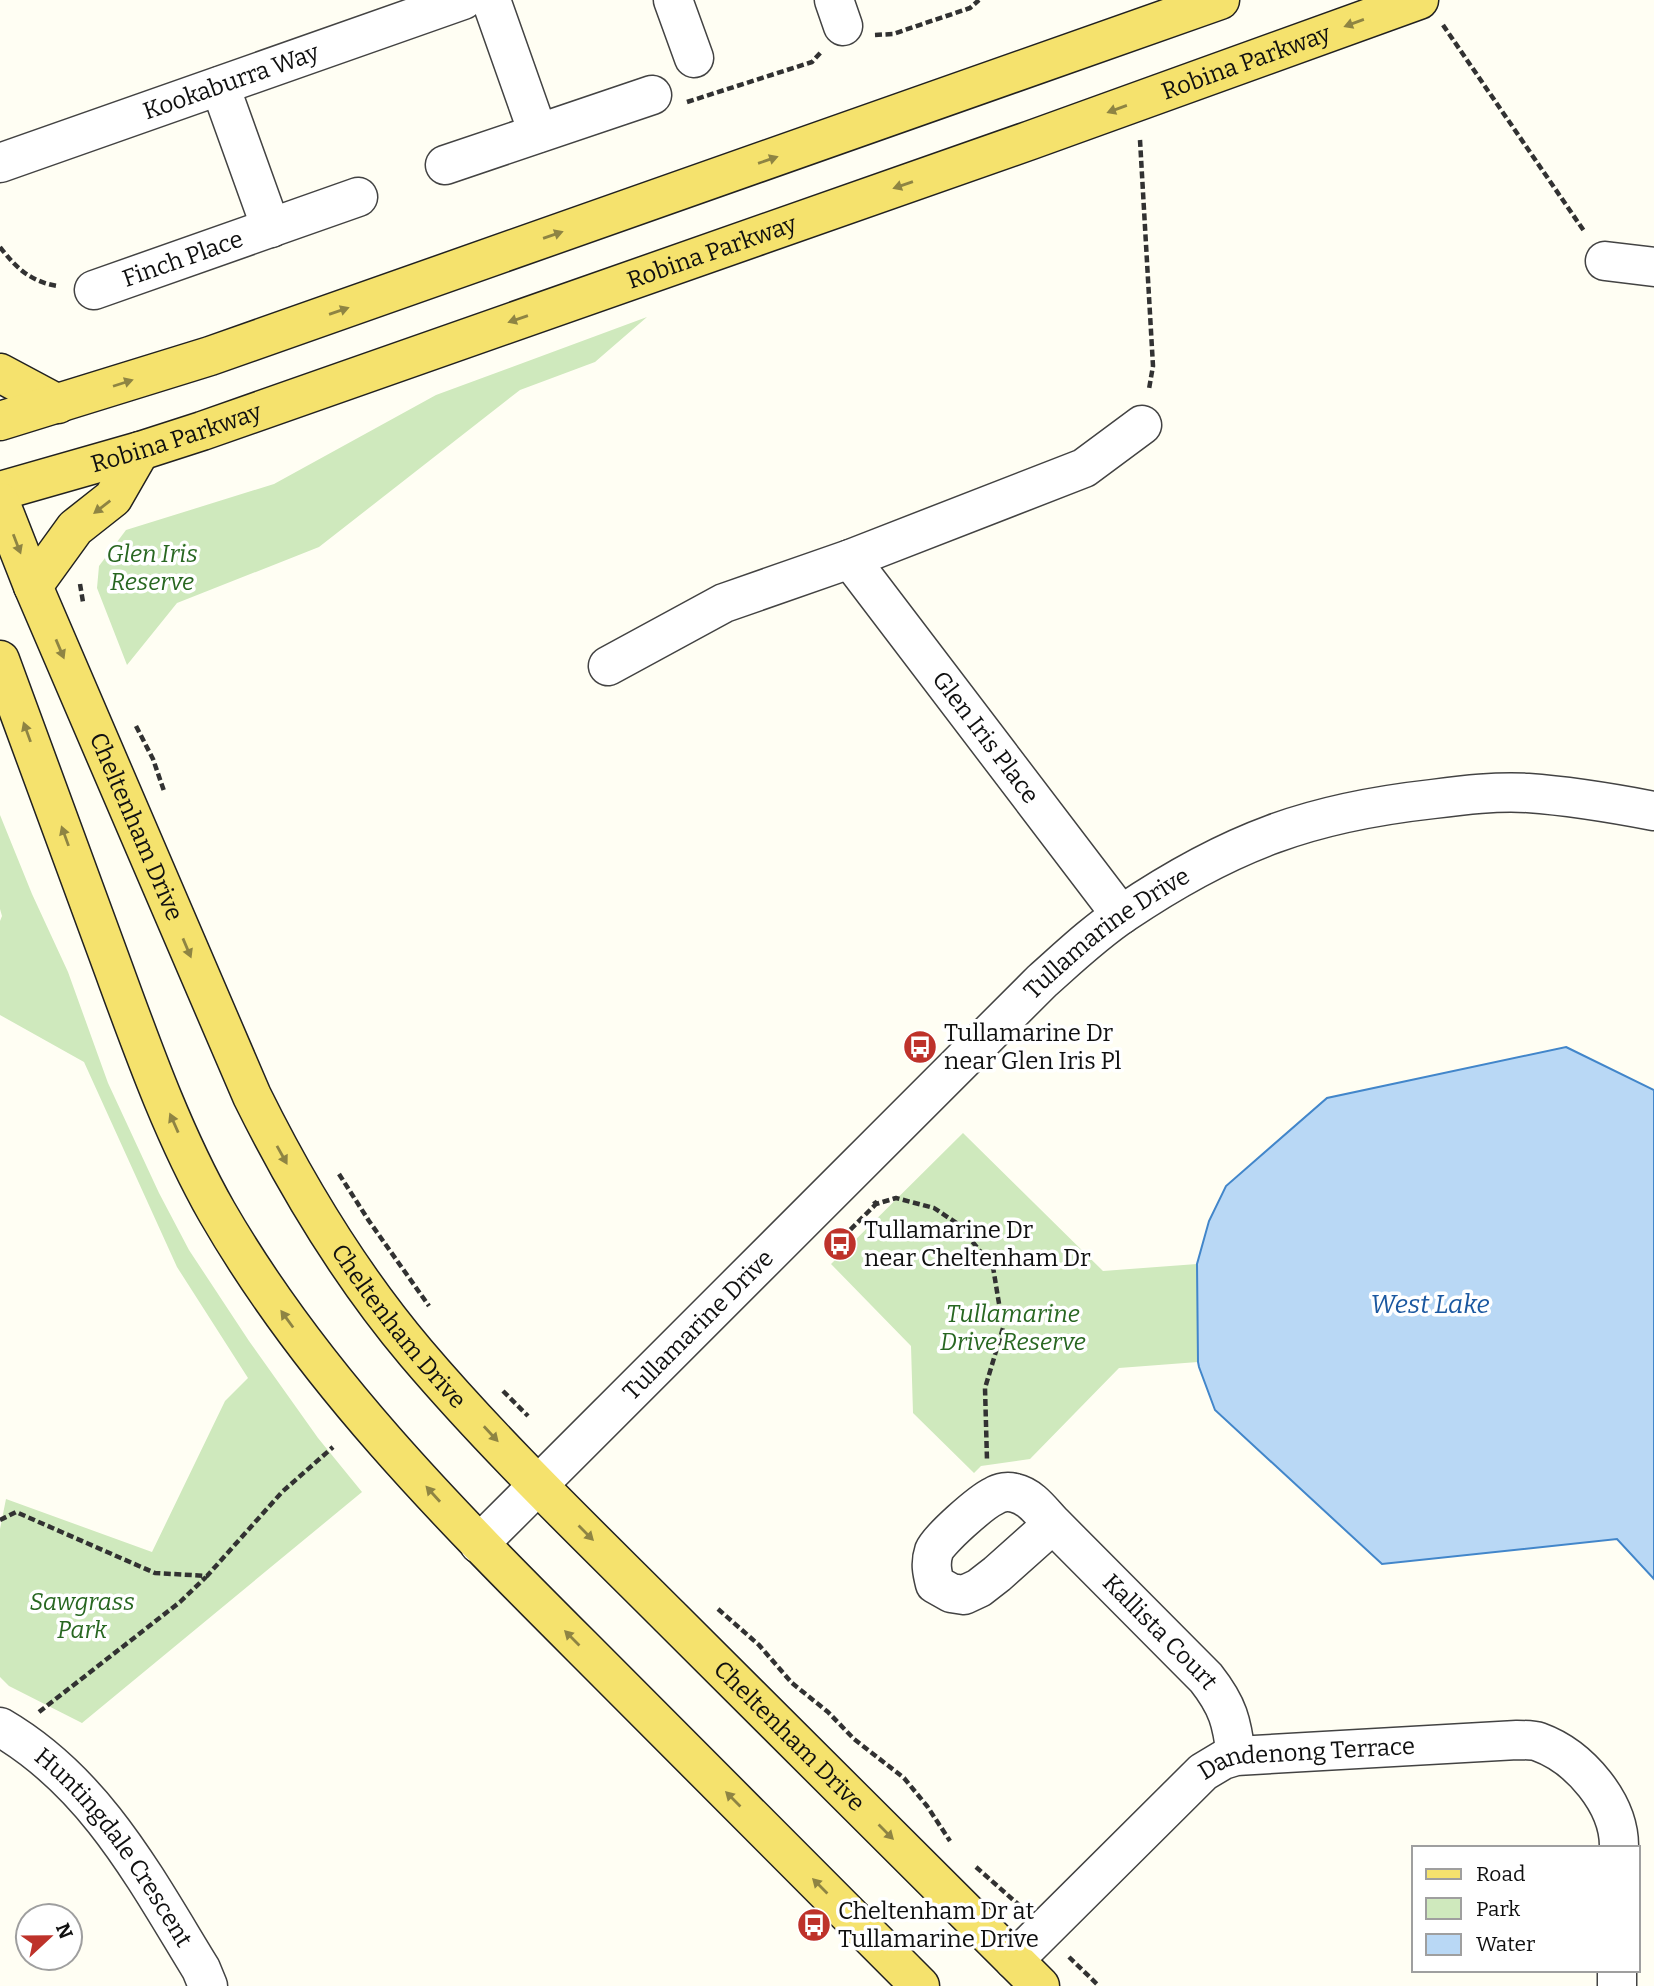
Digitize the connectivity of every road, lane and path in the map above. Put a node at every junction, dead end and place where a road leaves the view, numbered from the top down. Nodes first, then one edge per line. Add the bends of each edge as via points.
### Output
1 (463, 0) edge
2 (491, 0) edge
3 (673, 0) edge
4 (979, 0) edge
5 (1220, 0) edge
6 (1430, 11) edge
7 (838, 13) edge
8 (694, 58) dead end
9 (220, 86) junction
10 (652, 95) joint
11 (1138, 101) junction
12 (538, 133) junction
13 (0, 163) edge
14 (445, 166) dead end
15 (358, 197) dead end
16 (271, 228) junction
17 (0, 247) edge
18 (1605, 261) joint
19 (1654, 267) edge
20 (93, 290) joint
21 (0, 373) edge
22 (58, 404) junction
23 (0, 421) edge
24 (1142, 425) joint
25 (141, 451) junction
26 (0, 491) edge
27 (0, 502) edge
28 (850, 559) junction
29 (81, 576) dead end
30 (33, 586) junction
31 (84, 610) dead end
32 (0, 660) edge
33 (608, 666) dead end
34 (136, 726) dead end
35 (165, 794) dead end
36 (1654, 811) edge
37 (1121, 915) junction
38 (332, 1163) dead end
39 (850, 1172) junction
40 (876, 1204) junction
41 (843, 1237) dead end
42 (432, 1311) dead end
43 (501, 1389) dead end
44 (528, 1416) dead end
45 (333, 1447) dead end
46 (538, 1484) junction
47 (994, 1496) junction
48 (0, 1520) edge
49 (1053, 1524) junction
50 (479, 1544) junction
51 (207, 1576) junction
52 (709, 1601) dead end
53 (6, 1730) edge
54 (1236, 1756) junction
55 (952, 1845) dead end
56 (1619, 1846) edge
57 (972, 1863) dead end
58 (1023, 1908) dead end
59 (1075, 1963) dead end
60 (1027, 1973) edge
61 (208, 1986) edge
62 (920, 1986) edge
63 (1099, 1986) edge

1 - 9 street, Kookaburra Way
2 - 12 street
3 - 8 street
4 - 7 path via 970,8 881,36 860,29
22 -> 5 main road via 223,351
6 -> 11 main road, Robina Parkway
6 - 18 path
7 - 10 path via 838,35 812,62 675,106
9 - 13 street, Kookaburra Way
9 - 16 street, Finch Place
10 - 12 street
11 - 24 path via 1153,366
11 -> 25 main road, Robina Parkway
12 - 14 street
15 - 16 street, Finch Place
16 - 20 street, Finch Place
17 - 20 path via 14,266 29,276 53,286
18 - 19 street
21 - 22 main road
22 - 23 main road
24 - 28 street via 1084,468
25 - 26 main road, Robina Parkway
25 -> 30 main road via 113,498 75,528
27 -> 30 main road, Cheltenham Drive
28 - 33 street via 724,603
28 - 37 street, Glen Iris Place
29 - 31 path
30 -> 46 main road, Cheltenham Drive via 280,1153 349,1265 416,1353
50 -> 32 main road via 353,1405 256,1276 216,1210 134,1024
34 - 35 path
36 - 37 street, Tullamarine Drive via 1595,799 1525,793 1381,805 1273,834 1174,881
37 - 39 street, Tullamarine Drive via 1042,981
38 - 42 path
39 - 40 path
39 - 46 street, Tullamarine Drive
40 - 41 path
40 - 47 path via 896,1198 934,1208 958,1224 993,1267 1003,1328 985,1388 987,1460
43 - 44 path
45 - 51 path via 282,1492
46 - 50 street, Tullamarine Drive
46 -> 60 main road, Cheltenham Drive
47 - 49 street, Kallista Court via 1006,1492 1029,1499
47 - 49 street via 934,1549 935,1584 951,1593 964,1595 979,1588
48 - 51 path via 16,1512 155,1573
49 - 54 street, Kallista Court via 1222,1698
62 -> 50 main road
51 - 53 path via 180,1602
52 - 55 path, Cheltenham Drive via 792,1683 904,1778
53 - 61 street, Huntingdale Crescent via 73,1784 106,1820
54 - 56 street, Dandenong Terrace via 1538,1742 1571,1762 1608,1801
54 - 60 street, Dandenong Terrace via 1203,1772
57 - 58 path
59 - 63 path

